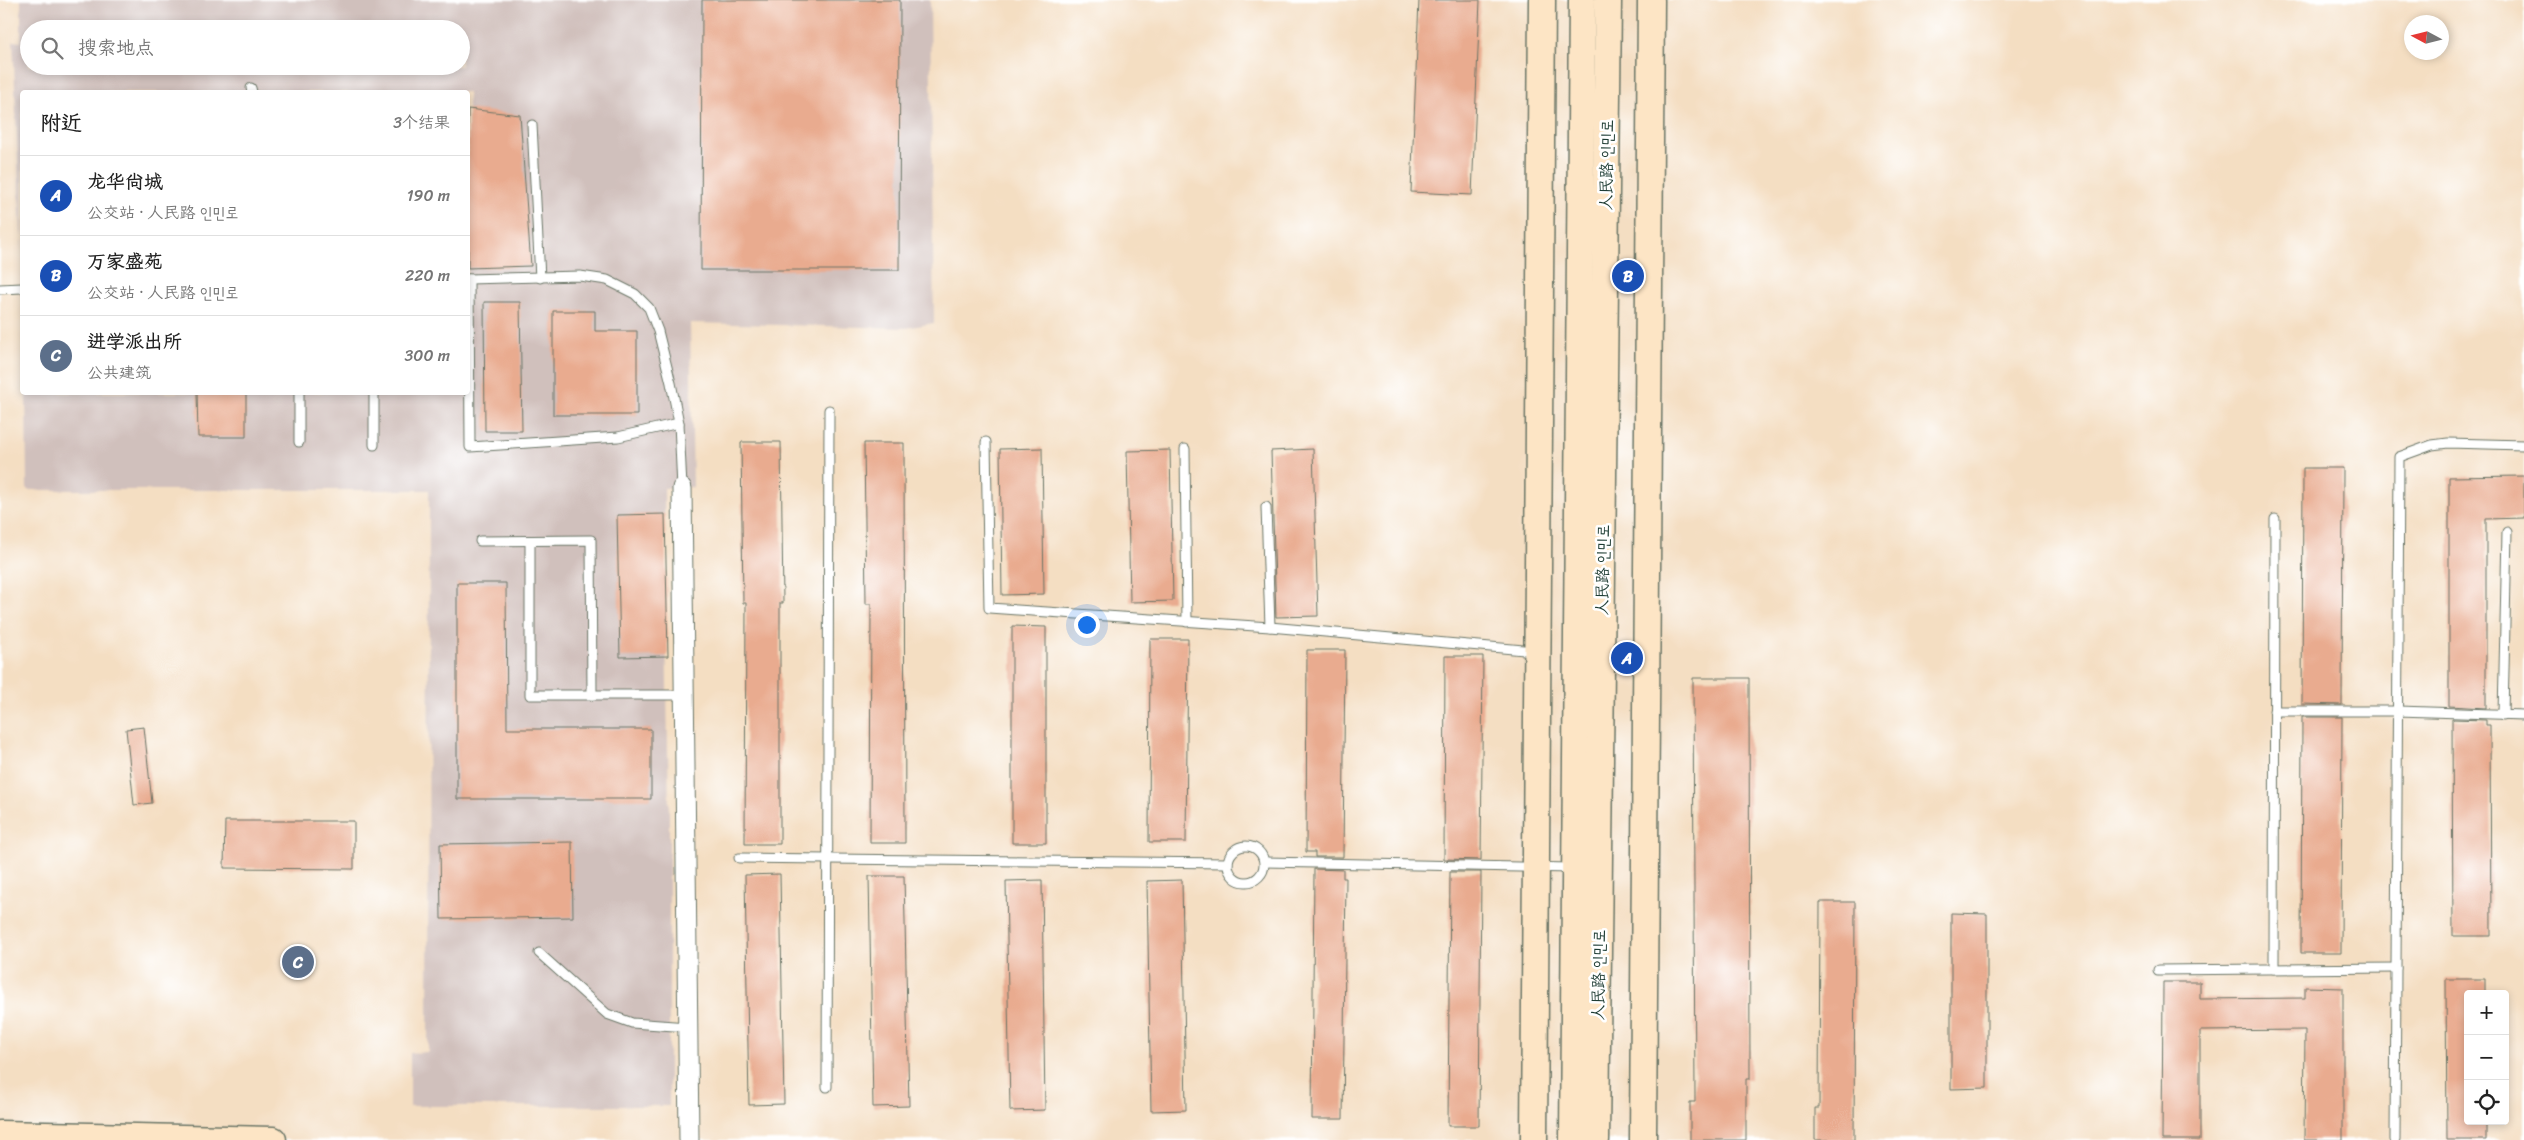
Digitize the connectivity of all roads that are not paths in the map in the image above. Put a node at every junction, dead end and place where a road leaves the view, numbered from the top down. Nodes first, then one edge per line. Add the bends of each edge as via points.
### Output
1 (1542, 0) edge
2 (1582, 0) edge
3 (1608, 0) edge
4 (1651, 0) edge
5 (532, 125) dead end
6 (540, 278) junction
7 (470, 279) edge
8 (20, 288) edge
9 (0, 289) edge
10 (299, 395) edge
11 (374, 395) edge
12 (469, 395) edge
13 (829, 410) dead end
14 (679, 423) junction
15 (299, 442) dead end
16 (986, 442) dead end
17 (374, 445) dead end
18 (2524, 445) edge
19 (1185, 449) dead end
20 (682, 488) joint
21 (1266, 507) dead end
22 (2275, 519) dead end
23 (2507, 532) dead end
24 (480, 541) dead end
25 (530, 541) junction
26 (1187, 622) junction
27 (1270, 627) junction
28 (1538, 651) junction
29 (592, 695) junction
30 (684, 695) junction
31 (2274, 711) junction
32 (2398, 711) junction
33 (2503, 715) junction
34 (2524, 715) edge
35 (738, 858) dead end
36 (828, 859) junction
37 (1264, 862) junction
38 (1228, 863) junction
39 (1536, 867) junction
40 (1575, 868) junction
41 (539, 953) dead end
42 (2396, 968) junction
43 (2274, 969) junction
44 (2158, 970) dead end
45 (688, 1027) junction
46 (827, 1087) dead end
47 (0, 1134) edge
48 (273, 1140) edge
49 (689, 1140) edge
50 (1534, 1140) edge
51 (1573, 1140) edge
52 (1596, 1140) edge
53 (1643, 1140) edge
54 (2395, 1140) edge

1 - 28 street
2 - 40 street, 人民路 인민로
3 - 52 street, 人民路 인민로
4 - 53 street
5 - 6 lane
6 - 7 lane
6 - 14 lane via 580,276 607,280 635,294 649,308 658,331
8 - 9 lane
10 - 15 lane
11 - 17 lane
12 - 14 lane via 470,447 618,438
13 - 36 lane
14 - 20 lane
16 - 26 lane via 989,608
18 - 32 lane via 2448,443 2399,457
19 - 26 lane
20 - 30 street
21 - 27 lane
22 - 31 lane
23 - 33 lane
24 - 25 lane
25 - 29 lane via 530,695
25 - 29 lane via 592,540
26 - 27 lane
27 - 28 lane
28 - 39 street
29 - 30 lane
30 - 45 street
31 - 32 lane
31 - 43 lane
32 - 33 lane
32 - 42 lane
33 - 34 lane
35 - 36 lane
36 - 38 lane
36 - 46 lane
37 - 38 lane via 1260,851 1249,845 1232,851
37 - 38 lane via 1262,874 1247,882 1231,874
37 - 39 lane
39 - 40 lane
39 - 50 street
40 - 51 street, 人民路 인민로
41 - 45 lane via 607,1014 632,1023
42 - 43 lane
42 - 54 lane
43 - 44 lane
45 - 49 street
47 - 48 street

